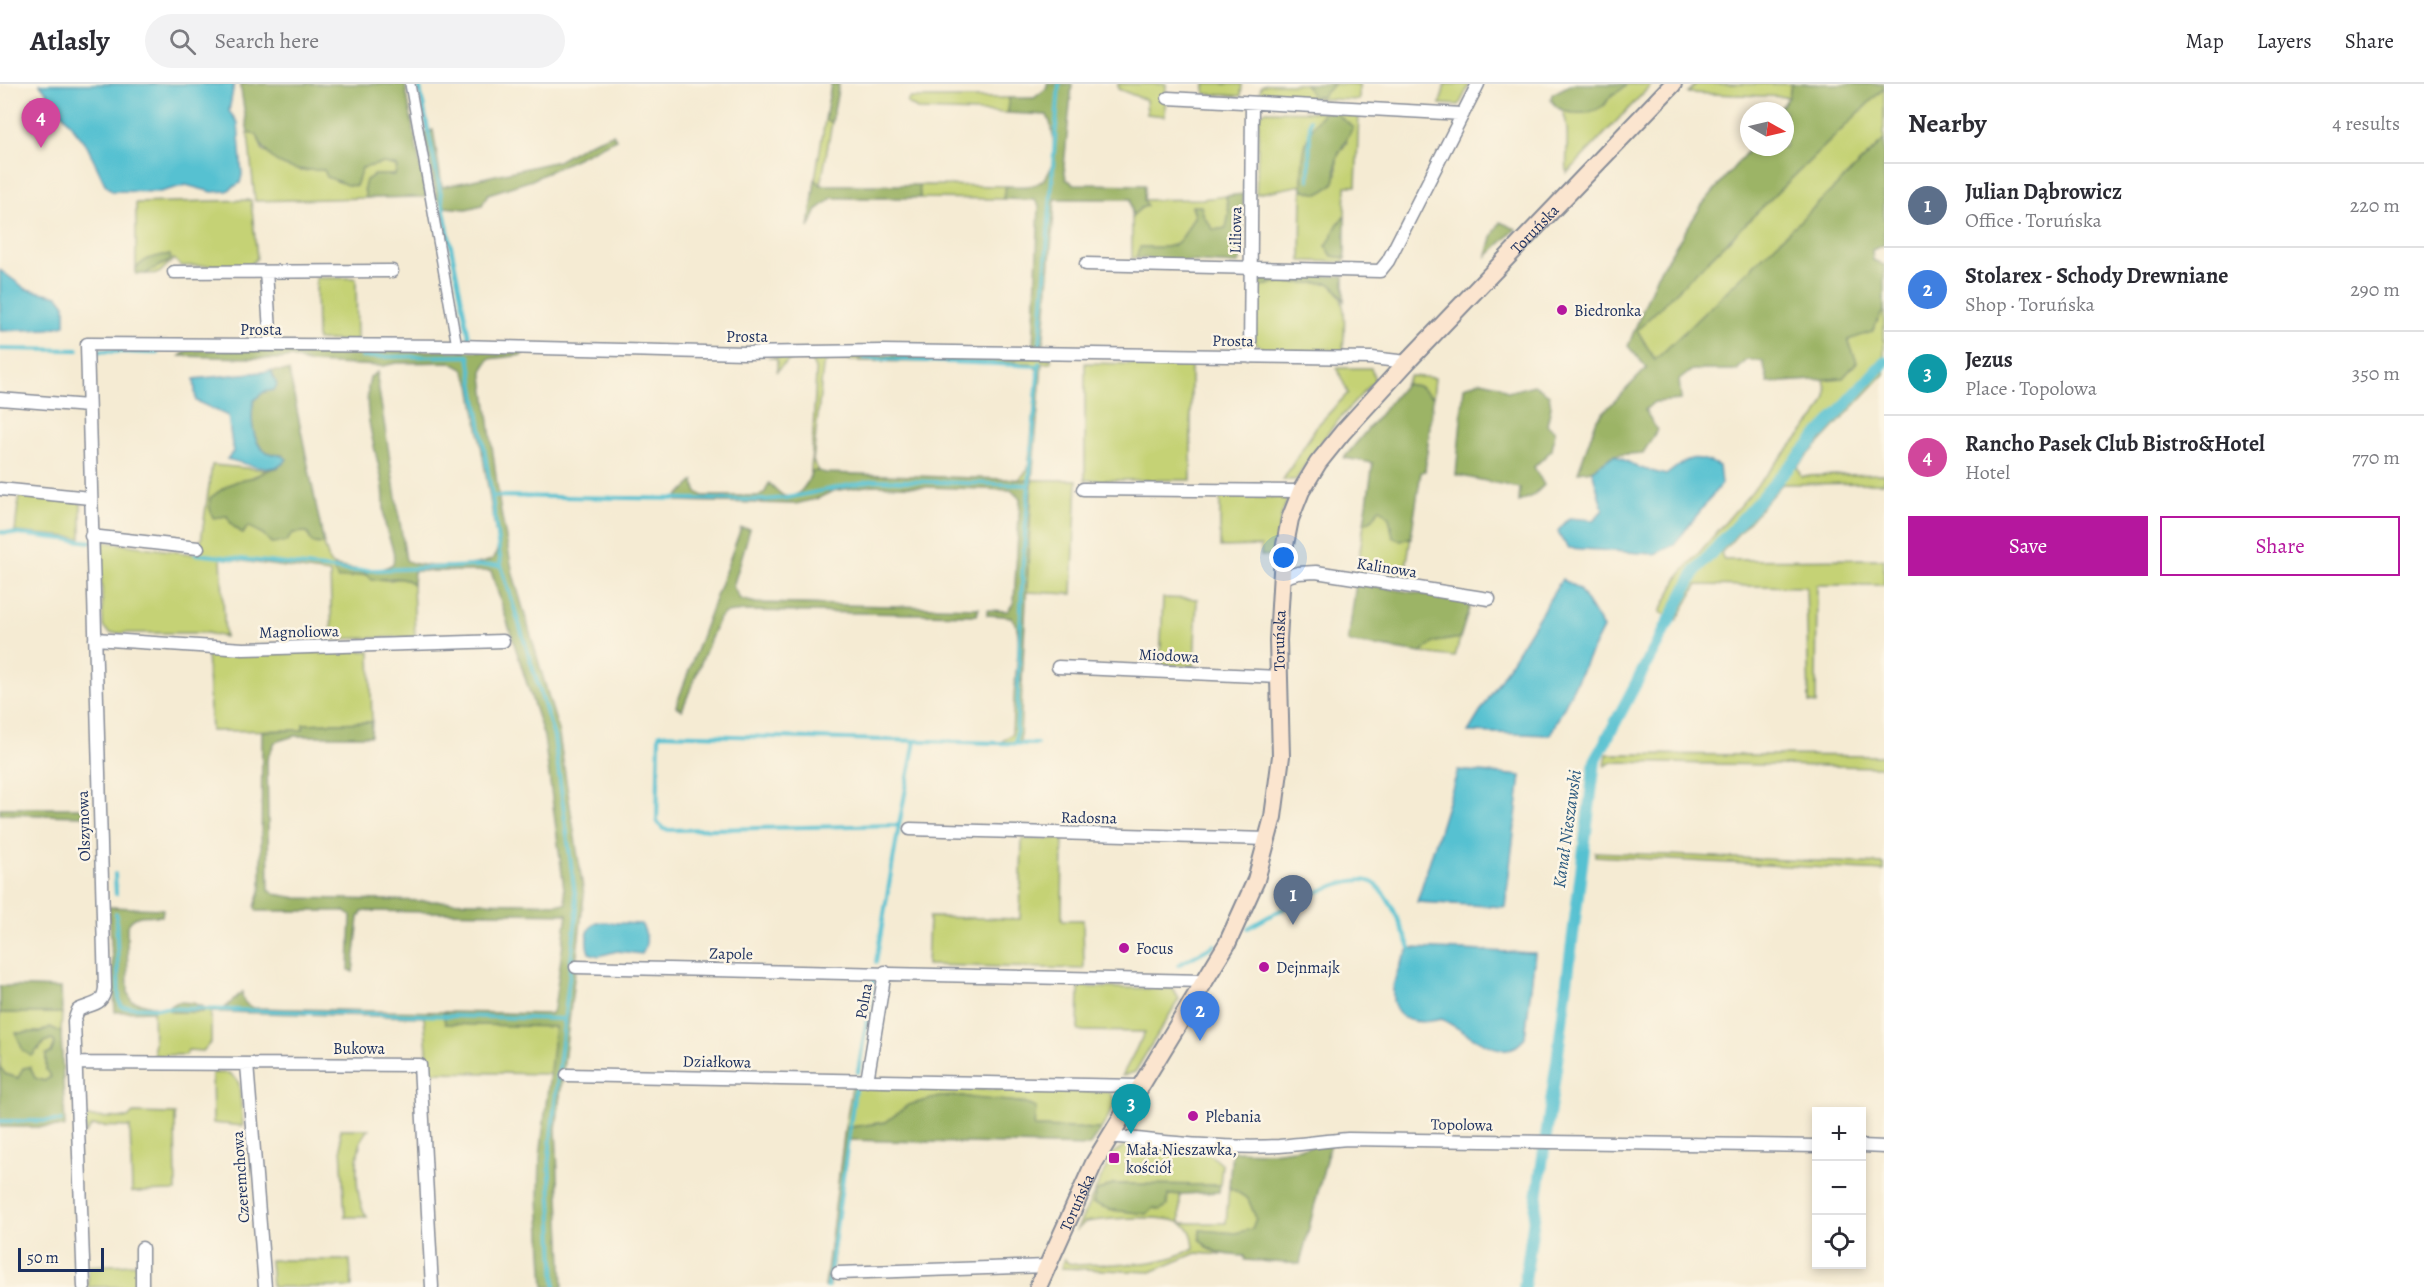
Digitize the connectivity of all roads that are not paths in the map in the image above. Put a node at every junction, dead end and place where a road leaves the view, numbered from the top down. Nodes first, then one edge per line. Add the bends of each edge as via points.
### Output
1 (410, 84) edge
2 (1478, 84) edge
3 (1673, 84) edge
4 (1168, 98) dead end
5 (1252, 103) junction
6 (1463, 114) junction
7 (1086, 264) dead end
8 (1251, 269) junction
9 (174, 272) dead end
10 (266, 272) junction
11 (392, 272) dead end
12 (87, 344) joint
13 (271, 345) junction
14 (457, 346) junction
15 (1250, 357) junction
16 (1407, 362) junction
17 (0, 399) edge
18 (88, 406) junction
19 (0, 489) edge
20 (1083, 489) dead end
21 (1301, 491) junction
22 (90, 498) junction
23 (92, 540) junction
24 (198, 548) dead end
25 (1281, 578) junction
26 (1489, 599) dead end
27 (95, 639) junction
28 (503, 642) dead end
29 (1058, 667) dead end
30 (1279, 677) junction
31 (910, 829) dead end
32 (1268, 839) junction
33 (576, 967) dead end
34 (885, 972) junction
35 (1204, 981) junction
36 (76, 1063) junction
37 (248, 1064) junction
38 (567, 1075) dead end
39 (867, 1081) junction
40 (1139, 1086) junction
41 (1108, 1136) junction
42 (1812, 1146) edge
43 (1866, 1146) edge
44 (1884, 1147) edge
45 (142, 1248) dead end
46 (1047, 1266) junction
47 (838, 1273) dead end
48 (84, 1287) edge
49 (142, 1287) edge
50 (265, 1287) edge
51 (432, 1287) edge
52 (1038, 1287) edge

1 - 14 street
2 - 6 street
3 - 16 main road, Toruńska
4 - 5 street
5 - 6 street
5 - 8 street, Liliowa
6 - 8 street via 1380,271
7 - 8 street
8 - 15 street, Liliowa
9 - 10 street
10 - 11 street
10 - 13 street
12 - 13 street, Prosta
12 - 18 street, Olszynowa
13 - 14 street, Prosta
14 - 15 street, Prosta via 745,353 882,351
15 - 16 street, Prosta
16 - 21 main road, Toruńska via 1343,432
17 - 18 street
18 - 22 street, Olszynowa
19 - 22 street
20 - 21 street
21 - 25 main road, Toruńska via 1290,519
22 - 23 street, Olszynowa
23 - 24 street
23 - 27 street, Olszynowa
25 - 26 street, Kalinowa via 1316,572
25 - 30 main road, Toruńska
27 - 28 street, Magnoliowa via 243,649
27 - 36 street, Olszynowa via 105,988 101,1002 76,1012
29 - 30 street, Miodowa
30 - 32 main road, Toruńska via 1281,756
31 - 32 street, Radosna
32 - 35 main road, Toruńska via 1240,918
33 - 34 street, Zapole
34 - 35 street, Polna
34 - 39 street, Polna
35 - 40 main road, Toruńska
36 - 37 street, Bukowa
36 - 48 street, Olszynowa
37 - 50 street, Czeremchowa
37 - 51 street, Bukowa via 420,1065
38 - 39 street, Działkowa
39 - 40 street
40 - 41 main road, Toruńska
41 - 42 street, Topolowa via 1229,1146 1348,1139
41 - 46 main road, Toruńska
43 - 44 street
45 - 49 street
46 - 47 street
46 - 52 main road, Toruńska

